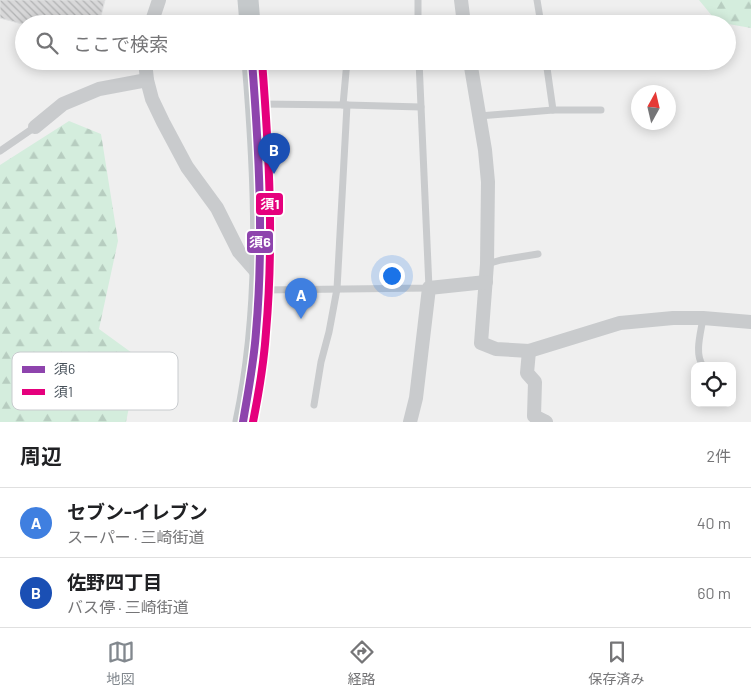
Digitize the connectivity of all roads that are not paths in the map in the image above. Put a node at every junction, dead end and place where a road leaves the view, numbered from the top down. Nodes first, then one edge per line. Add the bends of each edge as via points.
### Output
1 (158, 0) edge
2 (248, 0) edge
3 (418, 0) edge
4 (461, 0) edge
5 (538, 0) edge
6 (154, 15) edge
7 (249, 15) edge
8 (418, 15) edge
9 (463, 15) edge
10 (540, 15) edge
11 (146, 70) edge
12 (253, 70) edge
13 (347, 70) edge
14 (419, 70) edge
15 (471, 70) edge
16 (547, 70) edge
17 (147, 80) junction
18 (256, 104) junction
19 (345, 105) junction
20 (420, 107) junction
21 (552, 110) junction
22 (601, 110) dead end
23 (478, 116) junction
24 (35, 126) joint
25 (0, 151) edge
26 (538, 254) dead end
27 (487, 264) junction
28 (486, 282) junction
29 (260, 283) junction
30 (429, 288) junction
31 (337, 289) junction
32 (703, 318) junction
33 (751, 322) edge
34 (529, 351) junction
35 (700, 362) edge
36 (314, 405) dead end
37 (243, 422) edge
38 (410, 422) edge
39 (546, 422) edge

1 - 6 street
2 - 7 main road
3 - 8 lane
4 - 9 street
5 - 10 lane
11 - 17 street
12 - 18 main road
13 - 19 lane
14 - 20 lane
15 - 23 street
16 - 21 lane
17 - 24 street via 99,89 63,104
17 - 29 street via 163,122 187,167 217,208 239,252
18 - 19 lane
18 - 29 main road
19 - 20 lane
19 - 31 lane
20 - 30 lane
21 - 22 lane
21 - 23 lane
23 - 27 street via 488,182
24 - 25 lane
26 - 27 lane
27 - 28 street
28 - 30 street
28 - 34 street via 481,343 496,349
29 - 31 lane
29 - 37 main road via 250,389
30 - 31 lane
30 - 38 street via 416,398
31 - 36 lane
32 - 33 street
32 - 34 street via 620,323
32 - 35 lane
34 - 39 street via 527,374 535,382 534,416

